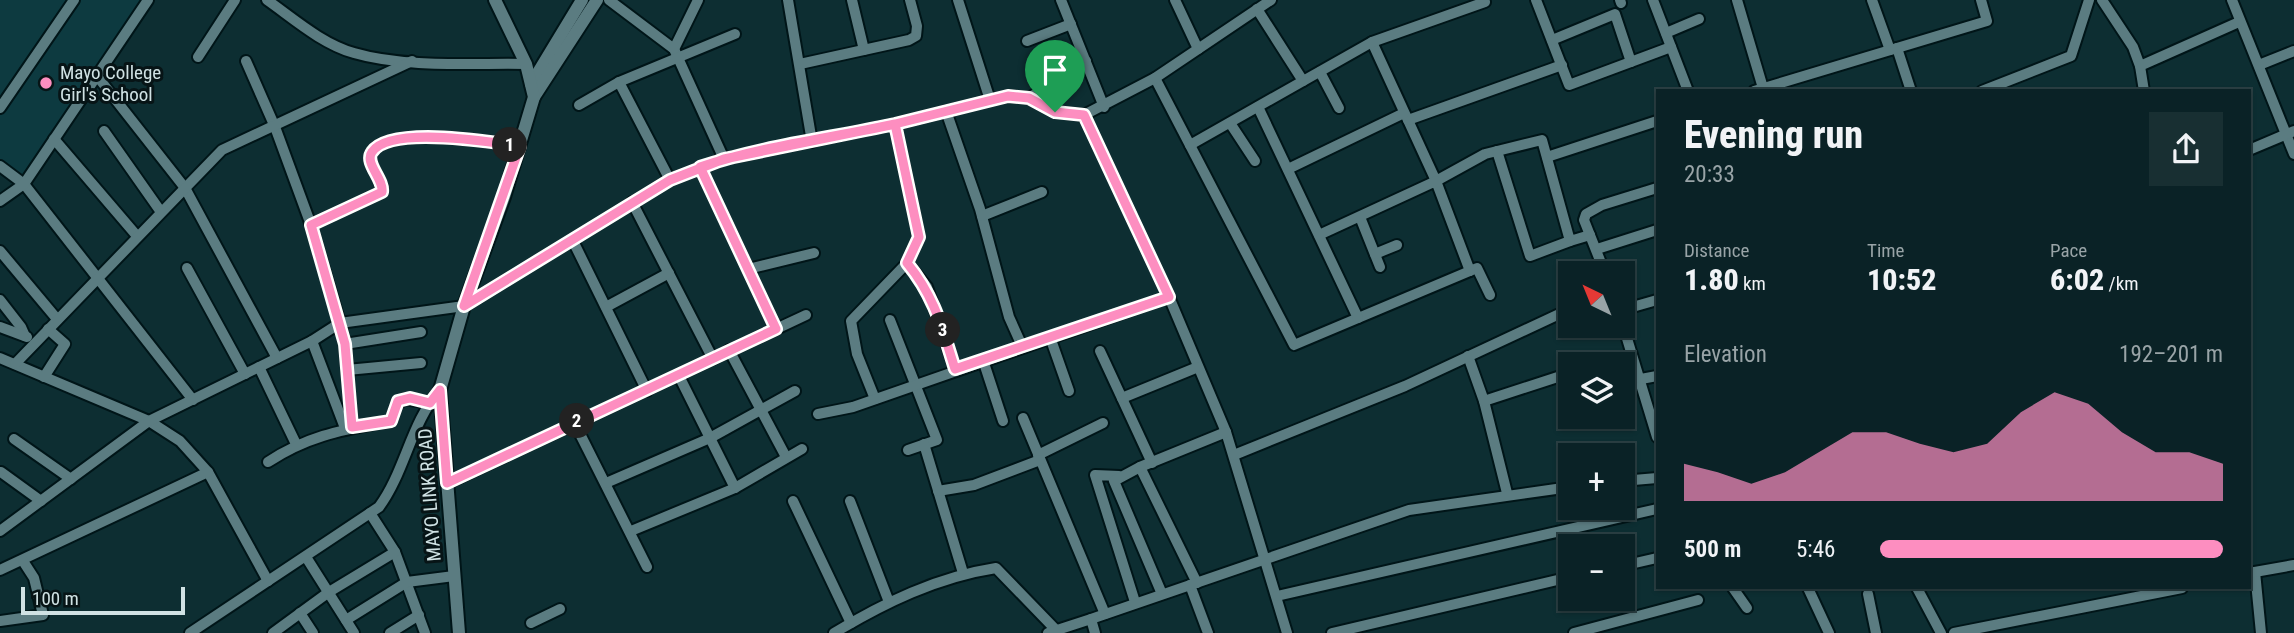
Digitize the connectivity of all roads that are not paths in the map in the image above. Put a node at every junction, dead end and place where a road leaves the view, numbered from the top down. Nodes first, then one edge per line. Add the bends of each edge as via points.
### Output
1 (74, 0) edge
2 (148, 0) edge
3 (235, 0) edge
4 (267, 0) edge
5 (495, 0) edge
6 (582, 0) edge
7 (597, 0) edge
8 (609, 0) edge
9 (698, 0) edge
10 (788, 0) edge
11 (852, 0) edge
12 (910, 0) edge
13 (958, 0) edge
14 (1061, 0) edge
15 (1175, 0) edge
16 (1271, 0) edge
17 (1653, 0) edge
18 (1737, 0) edge
19 (1872, 0) edge
20 (1980, 0) edge
21 (2089, 0) edge
22 (2102, 0) edge
23 (2232, 0) edge
24 (1540, 1) edge
25 (1485, 2) edge
26 (1257, 9) junction
27 (1699, 19) dead end
28 (2239, 22) junction
29 (1071, 24) junction
30 (1665, 33) junction
31 (735, 34) dead end
32 (1552, 40) junction
33 (1027, 41) dead end
34 (1372, 42) junction
35 (1671, 47) junction
36 (1198, 49) junction
37 (1894, 49) junction
38 (864, 50) junction
39 (2294, 51) edge
40 (677, 54) junction
41 (198, 57) dead end
42 (246, 61) dead end
43 (412, 61) junction
44 (1086, 61) junction
45 (1631, 62) junction
46 (526, 64) junction
47 (800, 64) junction
48 (1562, 65) junction
49 (2259, 65) junction
50 (2140, 66) junction
51 (1320, 72) junction
52 (97, 76) junction
53 (1155, 78) junction
54 (1303, 81) junction
55 (620, 82) junction
56 (531, 84) junction
57 (1687, 89) edge
58 (1759, 89) edge
59 (1762, 89) edge
60 (1910, 89) edge
61 (1987, 89) edge
62 (2144, 89) edge
63 (534, 97) junction
64 (1029, 98) junction
65 (990, 100) junction
66 (579, 105) dead end
67 (1104, 107) junction
68 (1258, 107) junction
69 (0, 108) edge
70 (1339, 108) dead end
71 (946, 111) junction
72 (1084, 115) junction
73 (1406, 117) junction
74 (1656, 121) edge
75 (1230, 122) junction
76 (895, 124) junction
77 (275, 127) junction
78 (104, 131) dead end
79 (2291, 132) edge
80 (54, 139) junction
81 (812, 142) junction
82 (1190, 145) junction
83 (520, 146) junction
84 (2251, 149) edge
85 (1497, 151) junction
86 (2294, 154) edge
87 (1547, 157) junction
88 (724, 159) junction
89 (1255, 161) dead end
90 (0, 166) edge
91 (700, 167) junction
92 (1287, 169) junction
93 (670, 180) junction
94 (1436, 181) junction
95 (24, 184) junction
96 (185, 188) junction
97 (1656, 188) edge
98 (1042, 192) dead end
99 (0, 201) edge
100 (632, 202) junction
101 (160, 212) junction
102 (982, 216) junction
103 (1360, 217) junction
104 (311, 225) junction
105 (1656, 230) edge
106 (1319, 234) junction
107 (1590, 235) junction
108 (136, 236) junction
109 (573, 241) junction
110 (1570, 241) junction
111 (1396, 245) dead end
112 (1597, 249) junction
113 (0, 250) edge
114 (814, 253) dead end
115 (1376, 254) junction
116 (1601, 261) edge
117 (907, 263) junction
118 (1380, 267) dead end
119 (187, 268) dead end
120 (748, 269) junction
121 (1470, 271) junction
122 (668, 273) junction
123 (96, 277) junction
124 (1490, 295) dead end
125 (1169, 297) junction
126 (0, 300) edge
127 (1656, 300) edge
128 (464, 306) junction
129 (1635, 306) edge
130 (606, 307) junction
131 (806, 315) dead end
132 (1558, 315) edge
133 (1358, 318) junction
134 (57, 319) junction
135 (890, 320) dead end
136 (340, 323) junction
137 (0, 327) edge
138 (48, 329) junction
139 (776, 329) junction
140 (421, 332) dead end
141 (25, 336) junction
142 (1050, 337) junction
143 (1627, 338) edge
144 (37, 341) junction
145 (312, 341) junction
146 (345, 344) junction
147 (1023, 346) junction
148 (729, 350) junction
149 (1100, 351) dead end
150 (1468, 356) junction
151 (0, 358) edge
152 (277, 358) junction
153 (713, 359) junction
154 (983, 360) junction
155 (421, 363) dead end
156 (15, 365) junction
157 (259, 367) junction
158 (1198, 367) junction
159 (955, 369) junction
160 (347, 370) junction
161 (245, 374) junction
162 (679, 376) junction
163 (1656, 376) edge
164 (44, 377) junction
165 (1558, 377) edge
166 (1641, 379) junction
167 (915, 385) junction
168 (440, 390) junction
169 (648, 391) junction
170 (795, 391) dead end
171 (1069, 391) dead end
172 (1122, 398) junction
173 (875, 399) junction
174 (193, 400) junction
175 (1484, 401) junction
176 (430, 403) junction
177 (760, 409) junction
178 (818, 414) dead end
179 (1024, 418) dead end
180 (149, 421) junction
181 (1003, 421) dead end
182 (574, 422) junction
183 (1103, 423) dead end
184 (1655, 424) edge
185 (348, 427) junction
186 (1226, 432) junction
187 (710, 438) junction
188 (14, 439) dead end
189 (296, 444) junction
190 (924, 444) junction
191 (802, 449) dead end
192 (908, 450) dead end
193 (1234, 455) junction
194 (786, 457) junction
195 (1039, 457) junction
196 (268, 462) dead end
197 (1152, 463) junction
198 (1140, 467) junction
199 (1, 472) edge
200 (208, 472) junction
201 (1119, 476) junction
202 (1656, 478) edge
203 (71, 479) junction
204 (1635, 480) edge
205 (447, 483) junction
206 (606, 483) junction
207 (735, 488) junction
208 (1558, 488) edge
209 (938, 491) junction
210 (1507, 494) junction
211 (41, 501) junction
212 (793, 501) dead end
213 (850, 501) dead end
214 (1656, 509) edge
215 (370, 513) junction
216 (0, 531) edge
217 (631, 531) junction
218 (395, 552) junction
219 (306, 557) junction
220 (1265, 557) junction
221 (1656, 558) edge
222 (23, 561) junction
223 (1635, 562) edge
224 (2294, 565) edge
225 (647, 568) dead end
226 (0, 570) edge
227 (963, 573) junction
228 (2252, 573) edge
229 (454, 576) junction
230 (1558, 580) edge
231 (268, 581) junction
232 (407, 582) junction
233 (1193, 584) junction
234 (1734, 589) edge
235 (1808, 589) edge
236 (1918, 589) edge
237 (2177, 589) edge
238 (328, 592) junction
239 (1868, 593) dead end
240 (1162, 594) junction
241 (1277, 596) junction
242 (1698, 600) dead end
243 (889, 602) junction
244 (1135, 602) junction
245 (1747, 608) dead end
246 (560, 609) dead end
247 (300, 613) junction
248 (1105, 614) junction
249 (419, 615) junction
250 (1091, 619) junction
251 (346, 620) junction
252 (0, 621) edge
253 (851, 623) junction
254 (531, 624) edge
255 (205, 628) edge
256 (1052, 631) edge
257 (190, 633) edge
258 (273, 633) edge
259 (313, 633) edge
260 (354, 633) edge
261 (390, 633) edge
262 (425, 633) edge
263 (458, 633) edge
264 (834, 633) edge
265 (1095, 633) edge
266 (1208, 633) edge
267 (1286, 633) edge
268 (1332, 633) edge
269 (1574, 633) edge
270 (1829, 633) edge
271 (1876, 633) edge
272 (1941, 633) edge
273 (1954, 633) edge
274 (2261, 633) edge

1 - 69 street
2 - 52 street
3 - 41 street
4 - 43 street via 353,53
5 - 46 street, MAYO LINK ROAD
6 - 56 street
7 - 63 street
8 - 40 street
9 - 40 street
10 - 47 street
11 - 38 street
12 - 38 street via 916,36
13 - 65 street
14 - 29 street
15 - 36 street
16 - 26 street
17 - 30 street
18 - 58 street
19 - 37 street
20 - 37 street via 1987,21
21 - 61 street via 2071,56
22 - 50 street
23 - 28 street
24 - 32 street
25 - 34 street
26 - 36 street
26 - 54 street
27 - 30 street
28 - 49 street
28 - 50 street
29 - 33 street
29 - 44 street
30 - 35 street
31 - 40 street
32 - 45 street via 1615,14
32 - 48 street
34 - 51 street
34 - 73 street
35 - 45 street
35 - 57 street
36 - 53 street
37 - 59 street
37 - 60 street
38 - 47 street
39 - 49 street
40 - 55 street
40 - 88 street
42 - 77 street
43 - 46 street
43 - 77 street
44 - 64 street
44 - 67 street
45 - 48 street via 1569,85
46 - 56 street, MAYO LINK ROAD
47 - 81 street
48 - 73 street
49 - 79 street
50 - 62 street
51 - 54 street
51 - 70 street
52 - 80 street
52 - 96 street
53 - 67 street
53 - 82 street
54 - 68 street
55 - 66 street
55 - 93 street
56 - 63 street, MAYO LINK ROAD
63 - 83 street, MAYO LINK ROAD
64 - 65 street
64 - 72 street via 1055,112
65 - 71 street
67 - 72 street
68 - 75 street
68 - 92 street
71 - 76 street
71 - 102 street
72 - 125 street
73 - 92 street
73 - 94 street
74 - 87 street
75 - 82 street
75 - 89 street
76 - 81 street
76 - 117 street via 919,237
77 - 96 street via 222,150
77 - 104 street
78 - 101 street
79 - 84 street
79 - 86 street
80 - 95 street
80 - 108 street
81 - 88 street
82 - 133 street via 1294,345
83 - 104 street via 447,136 414,137 379,146 369,160 382,192
83 - 128 street, MAYO LINK ROAD
85 - 87 street via 1542,140
85 - 94 street
85 - 110 street via 1530,256
87 - 110 street
88 - 91 street
90 - 95 street
91 - 93 street
91 - 120 street
92 - 106 street
93 - 100 street
94 - 103 street
94 - 121 street
95 - 99 street
95 - 123 street
96 - 101 street
96 - 152 street
97 - 107 street via 1591,209 1584,220
98 - 102 street
100 - 109 street
100 - 122 street
101 - 108 street
102 - 147 street via 1009,317
103 - 106 street
103 - 115 street
104 - 136 street
105 - 112 street
106 - 133 street
107 - 110 street
107 - 112 street
108 - 123 street
109 - 128 street
109 - 130 street
111 - 115 street
112 - 116 street
113 - 134 street
114 - 120 street
115 - 118 street
117 - 159 street via 927,287
117 - 173 street via 851,321 857,354
119 - 161 street
120 - 139 street
121 - 124 street via 1477,268
121 - 133 street
122 - 130 street
122 - 153 street
123 - 134 street
123 - 174 street
125 - 142 street
125 - 158 street
126 - 141 street
127 - 129 street
128 - 136 street
128 - 168 street, MAYO LINK ROAD
130 - 169 street
131 - 139 street
132 - 150 street
134 - 138 street
135 - 167 street
136 - 145 street
136 - 146 street
137 - 141 street
138 - 144 street
138 - 164 street via 65,344
139 - 148 street
140 - 146 street
141 - 144 street
142 - 147 street
142 - 171 street
143 - 166 street
144 - 156 street
145 - 152 street
145 - 185 street
146 - 160 street
147 - 154 street
148 - 153 street
148 - 177 street
149 - 172 street
150 - 175 street
150 - 193 street
151 - 156 street
152 - 157 street
153 - 162 street
154 - 159 street
154 - 181 street
155 - 160 street
156 - 164 street
157 - 161 street
157 - 189 street
158 - 172 street
158 - 186 street
159 - 167 street
160 - 185 street
161 - 174 street
162 - 169 street
162 - 187 street
163 - 166 street
164 - 180 street
165 - 175 street
166 - 184 street
167 - 173 street
167 - 190 street via 937,440
168 - 176 street
168 - 205 street, MAYO LINK ROAD
169 - 182 street
170 - 177 street
172 - 197 street
173 - 178 street
174 - 180 street
175 - 210 street
176 - 185 street via 398,401 391,421
176 - 215 street via 389,493
177 - 187 street
177 - 194 street
179 - 195 street
180 - 200 street via 180,441
180 - 203 street
182 - 205 street
182 - 206 street
183 - 195 street
185 - 189 street
186 - 193 street
186 - 197 street
187 - 206 street
187 - 207 street
188 - 203 street
189 - 196 street
190 - 192 street
190 - 209 street
191 - 194 street
193 - 220 street
194 - 207 street
195 - 209 street via 974,485
195 - 248 street
197 - 198 street
198 - 201 street
198 - 233 street
199 - 211 street
200 - 222 street
200 - 231 street
201 - 240 street via 1114,485
201 - 244 street via 1095,475
202 - 204 street
203 - 211 street
205 - 229 street, MAYO LINK ROAD
206 - 217 street
207 - 217 street
208 - 210 street
209 - 227 street
210 - 220 street via 1409,510
211 - 216 street
212 - 253 street
213 - 243 street
214 - 241 street
215 - 218 street
215 - 219 street
217 - 225 street
218 - 232 street
218 - 238 street
219 - 231 street
219 - 238 street
220 - 233 street
220 - 241 street
221 - 223 street
222 - 226 street
222 - 252 street via 34,578 43,615
224 - 228 street
227 - 243 street
227 - 256 street via 996,568
228 - 274 street
229 - 232 street
229 - 263 street, MAYO LINK ROAD
230 - 268 street
231 - 255 street
232 - 249 street
232 - 251 street
233 - 240 street
233 - 266 street
234 - 245 street
235 - 270 street
236 - 272 street
237 - 273 street
238 - 247 street
238 - 251 street
239 - 271 street
240 - 244 street
241 - 267 street
242 - 269 street
243 - 253 street
244 - 248 street
246 - 254 street
247 - 258 street
247 - 259 street
248 - 250 street
249 - 261 street
249 - 262 street
250 - 256 street
250 - 265 street
251 - 260 street
253 - 264 street
255 - 257 street

